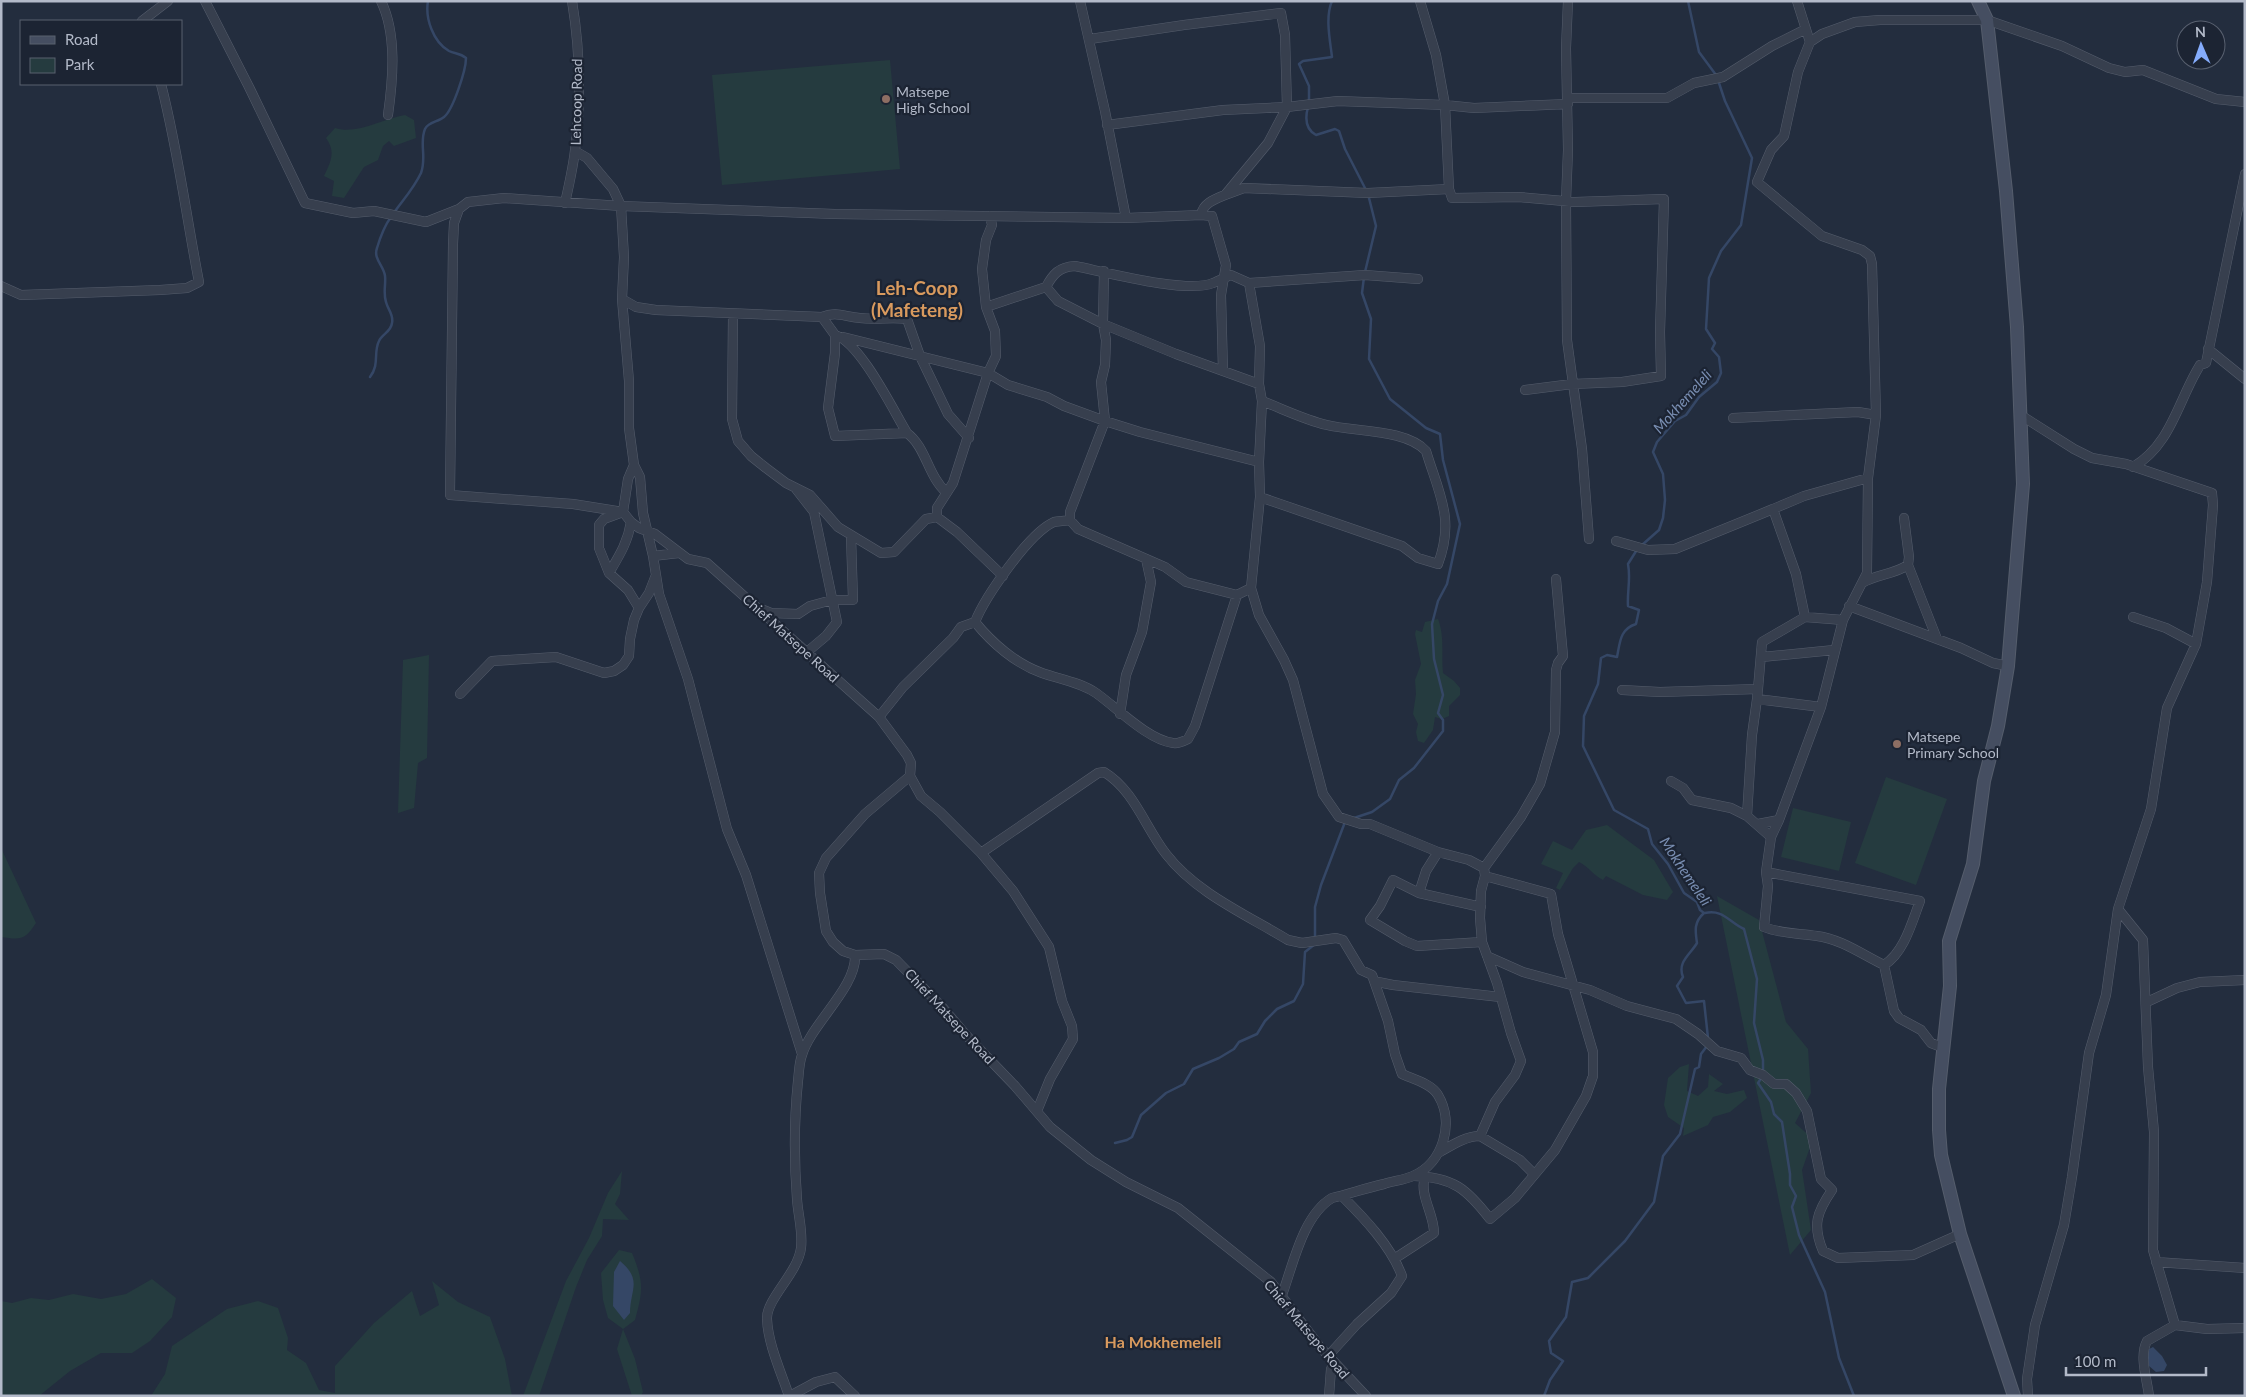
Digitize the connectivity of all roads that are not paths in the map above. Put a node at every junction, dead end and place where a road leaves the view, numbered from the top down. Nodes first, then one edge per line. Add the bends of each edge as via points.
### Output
1 (168, 1) edge
2 (205, 1) edge
3 (381, 1) edge
4 (572, 1) edge
5 (1080, 1) edge
6 (1420, 1) edge
7 (1568, 1) edge
8 (1797, 1) edge
9 (1978, 1) edge
10 (143, 20) edge
11 (1987, 20) junction
12 (1806, 29) junction
13 (1090, 39) junction
14 (1810, 42) junction
15 (161, 85) edge
16 (1568, 101) junction
17 (2245, 102) edge
18 (1444, 105) junction
19 (1287, 107) junction
20 (388, 115) dead end
21 (1108, 125) junction
22 (575, 151) junction
23 (2245, 174) edge
24 (1449, 189) junction
25 (2243, 192) edge
26 (1225, 195) junction
27 (1566, 201) junction
28 (565, 203) junction
29 (621, 206) junction
30 (459, 209) junction
31 (1201, 215) junction
32 (990, 216) junction
33 (1126, 218) junction
34 (1104, 272) junction
35 (1224, 277) junction
36 (1418, 279) dead end
37 (1249, 283) junction
38 (1, 286) edge
39 (1046, 287) junction
40 (622, 299) junction
41 (986, 307) junction
42 (733, 314) junction
43 (822, 317) junction
44 (1103, 324) junction
45 (839, 336) junction
46 (2208, 349) junction
47 (920, 356) junction
48 (1223, 371) junction
49 (988, 373) junction
50 (2245, 379) edge
51 (1258, 384) junction
52 (1572, 384) junction
53 (1525, 390) dead end
54 (1262, 401) junction
55 (1876, 415) junction
56 (2022, 416) junction
57 (1733, 418) dead end
58 (1105, 421) junction
59 (907, 433) junction
60 (969, 438) junction
61 (1259, 462) junction
62 (634, 465) junction
63 (2134, 467) junction
64 (1868, 478) junction
65 (795, 487) junction
66 (946, 492) junction
67 (1260, 497) junction
68 (1773, 509) junction
69 (623, 512) junction
70 (937, 517) junction
71 (1904, 518) dead end
72 (1070, 520) junction
73 (630, 522) junction
74 (647, 531) junction
75 (851, 536) junction
76 (1589, 539) dead end
77 (1616, 541) dead end
78 (679, 552) junction
79 (653, 556) junction
80 (1146, 559) junction
81 (1908, 565) junction
82 (608, 573) junction
83 (656, 574) junction
84 (1003, 576) junction
85 (1556, 579) dead end
86 (1861, 584) junction
87 (1251, 588) junction
88 (1237, 595) junction
89 (832, 600) junction
90 (1849, 606) junction
91 (755, 607) junction
92 (639, 608) junction
93 (1805, 617) junction
94 (2133, 617) dead end
95 (1843, 620) junction
96 (975, 622) junction
97 (1937, 639) junction
98 (2196, 644) junction
99 (1834, 650) junction
100 (807, 652) junction
101 (1762, 657) junction
102 (2008, 666) junction
103 (1622, 690) dead end
104 (460, 694) dead end
105 (1757, 694) junction
106 (1821, 707) junction
107 (1120, 714) junction
108 (879, 717) junction
109 (910, 776) junction
110 (1671, 781) dead end
111 (1748, 816) junction
112 (1779, 820) junction
113 (1758, 824) junction
114 (1771, 837) junction
115 (1438, 852) junction
116 (981, 853) junction
117 (1484, 872) junction
118 (1766, 872) junction
119 (1419, 893) junction
120 (1481, 907) junction
121 (2118, 910) junction
122 (1482, 942) junction
123 (855, 955) junction
124 (1487, 956) junction
125 (1884, 965) junction
126 (2245, 980) edge
127 (1375, 983) junction
128 (1574, 987) junction
129 (1500, 997) junction
130 (2147, 1002) junction
131 (1944, 1048) junction
132 (802, 1054) junction
133 (1037, 1111) junction
134 (1480, 1136) junction
135 (1440, 1152) junction
136 (1534, 1174) junction
137 (1414, 1176) junction
138 (1425, 1176) junction
139 (1342, 1196) junction
140 (1960, 1234) junction
141 (1394, 1259) junction
142 (2156, 1262) junction
143 (2245, 1268) edge
144 (1282, 1295) junction
145 (2175, 1325) junction
146 (2245, 1328) edge
147 (1328, 1356) junction
148 (1335, 1365) junction
149 (789, 1396) edge
150 (855, 1396) edge
151 (1329, 1396) edge
152 (1366, 1396) edge
153 (2014, 1396) edge
154 (2028, 1396) edge
155 (2149, 1396) edge

1 - 10 street
2 - 30 street via 305,203 353,213 374,211 426,222
3 - 20 street via 389,17 392,41
4 - 22 street, Lehcoop Road via 578,73
5 - 13 street
6 - 18 street via 1436,55
7 - 16 street
8 - 12 street
9 - 11 street
11 - 14 street via 1855,22
11 - 17 street via 2062,46 2109,68 2125,72 2143,70 2216,100
11 - 56 street via 2006,191
12 - 14 street
12 - 16 street via 1772,46 1724,77 1694,82 1667,98
13 - 19 street via 1281,13 1285,35
13 - 21 street
14 - 55 street via 1798,72 1784,136 1771,150 1757,182 1822,236 1870,256
15 - 38 street via 178,157 184,210 199,282 187,288 160,290 21,295
16 - 18 street via 1474,108
16 - 27 street
18 - 19 street via 1338,100
18 - 24 street
19 - 21 street via 1224,110
19 - 26 street via 1268,143
21 - 33 street
22 - 28 street, Lehcoop Road
22 - 29 street via 587,158 613,189
23 - 25 street
24 - 26 street via 1368,194 1244,188
24 - 27 street via 1452,198 1519,197
25 - 46 street
26 - 31 street via 1211,201 1202,209
27 - 52 street via 1567,340
27 - 52 street via 1664,199 1662,376
28 - 29 street
28 - 30 street via 504,198 468,202
29 - 32 street
29 - 40 street
30 - 69 street via 454,223 453,244 450,495 573,504
31 - 33 street
31 - 35 street via 1212,216 1226,265
32 - 33 street
32 - 41 street via 992,225 986,240 982,269
34 - 35 street via 1161,283 1195,285 1212,284
34 - 39 street via 1063,266
34 - 44 street
35 - 37 street via 1231,275
35 - 48 street via 1221,295
36 - 37 street via 1365,275
37 - 51 street via 1260,346
39 - 41 street
39 - 44 street via 1058,301
40 - 42 street via 647,309
40 - 62 street
41 - 49 street via 995,331 996,356
42 - 43 street
42 - 65 street via 731,402 734,432 750,456
43 - 45 street
43 - 47 street via 832,313 907,320
44 - 48 street
44 - 58 street via 1106,340 1101,382
45 - 47 street
45 - 59 street via 868,365
45 - 59 street via 828,408 835,436
46 - 50 street
46 - 63 street via 2206,363 2200,365 2189,384 2172,425 2147,459
47 - 49 street
47 - 60 street via 948,414
48 - 51 street
49 - 58 street via 1008,385
49 - 60 street
51 - 54 street
52 - 53 street
52 - 76 street via 1582,449
54 - 61 street
54 - 67 street via 1326,425 1390,435 1421,445 1426,451 1446,516 1444,548 1438,564 1418,558 1402,546
55 - 57 street via 1858,412
55 - 64 street
56 - 63 street via 2092,458
56 - 102 street via 2023,484
58 - 61 street
58 - 72 street via 1070,512
59 - 66 street via 916,439 933,475
60 - 66 street via 953,483
61 - 67 street
62 - 69 street via 628,479
62 - 74 street via 640,477
63 - 98 street via 2212,493 2207,582
64 - 68 street via 1804,496
64 - 86 street via 1867,573
65 - 75 street via 810,495 838,527
65 - 89 street via 814,512
66 - 70 street via 937,508
67 - 87 street
68 - 77 street via 1675,549 1648,550
68 - 93 street via 1796,574
69 - 73 street
69 - 82 street via 604,519 599,525 599,548
70 - 75 street via 926,519 894,552 881,553
70 - 84 street
71 - 81 street
72 - 80 street via 1078,530
72 - 84 street via 1055,522 1039,532
73 - 74 street, Chief Matsepe Road
73 - 82 street via 624,548
74 - 78 street, Chief Matsepe Road
74 - 79 street
75 - 89 street via 853,600
78 - 79 street
78 - 91 street, Chief Matsepe Road via 688,559 707,563
79 - 83 street
80 - 88 street via 1165,567 1186,582
80 - 107 street via 1151,582 1142,632 1126,675
81 - 86 street via 1895,573 1871,578
81 - 97 street
82 - 92 street via 628,590
83 - 92 street
83 - 132 street via 659,594 688,679 727,829 746,875
84 - 96 street
85 - 117 street via 1563,656 1556,670 1556,732 1552,750 1533,798
86 - 90 street
87 - 88 street
87 - 115 street via 1259,615 1293,680 1322,794 1331,808 1338,817 1370,824
88 - 107 street via 1188,739 1174,743 1154,736
89 - 91 street via 810,606 798,614 771,613
89 - 100 street via 836,622 826,636
90 - 95 street
90 - 97 street
91 - 100 street, Chief Matsepe Road
92 - 104 street via 628,656 623,666 614,671 604,673 556,657 492,661
93 - 95 street
93 - 101 street via 1762,642
94 - 98 street via 2166,628
95 - 99 street
96 - 107 street via 985,635 1012,657 1041,673 1095,692
96 - 108 street via 961,627
97 - 102 street via 1993,663
98 - 121 street via 2167,708 2151,809
99 - 101 street
99 - 106 street
100 - 108 street, Chief Matsepe Road
101 - 105 street
102 - 131 street via 1984,781 1973,864 1949,941 1950,986
103 - 105 street
105 - 106 street
105 - 111 street
106 - 112 street
108 - 109 street, Chief Matsepe Road via 907,755 911,763
109 - 116 street, Chief Matsepe Road via 921,796
109 - 123 street via 865,814 826,858 819,874 826,930 843,951
110 - 111 street via 1683,788 1692,800 1731,808
111 - 113 street
112 - 113 street
112 - 114 street
113 - 114 street
114 - 118 street
115 - 117 street via 1469,860
115 - 119 street via 1426,871
116 - 127 street via 1064,794 1104,772 1115,778 1124,789 1166,854 1204,890 1288,940 1302,943 1336,938 1343,940 1361,970 1372,975
116 - 133 street, Chief Matsepe Road via 1013,891 1049,947 1062,1001 1072,1026 1073,1039 1050,1079
117 - 120 street
117 - 128 street via 1551,894 1558,934
118 - 125 street via 1764,928 1819,936 1865,953
118 - 125 street via 1920,901 1908,934 1892,960
119 - 120 street
119 - 122 street via 1393,880 1370,920 1417,946
120 - 122 street
121 - 130 street via 2143,940
121 - 154 street via 2106,995 2089,1053 2064,1225 2035,1325 2027,1379
122 - 124 street
123 - 132 street via 854,968 842,992
123 - 133 street, Chief Matsepe Road via 884,954 896,960
124 - 128 street via 1523,972
124 - 129 street
125 - 131 street via 1894,1011 1899,1018 1921,1030 1931,1044
126 - 130 street via 2200,982 2177,988
127 - 129 street
127 - 135 street via 1402,1074 1422,1082 1438,1094 1445,1137
128 - 136 street via 1592,1052 1593,1076 1586,1096 1555,1150
128 - 140 street via 1676,1019 1718,1051 1741,1058 1750,1070 1774,1084 1786,1084 1796,1092 1807,1111 1821,1179 1832,1190 1817,1216 1819,1242 1824,1251 1838,1258 1913,1255
129 - 134 street via 1521,1061 1495,1102
130 - 142 street via 2154,1132 2153,1250
131 - 140 street via 1939,1089 1941,1155
132 - 149 street via 794,1112 801,1249 799,1260 769,1307 767,1316
133 - 144 street, Chief Matsepe Road via 1050,1127 1091,1160 1178,1208 1271,1282
134 - 135 street via 1458,1142
134 - 136 street via 1520,1160
135 - 137 street
136 - 138 street via 1515,1198 1490,1220 1464,1189 1452,1182
137 - 138 street
137 - 139 street
138 - 141 street via 1423,1192 1434,1233
139 - 141 street
139 - 144 street via 1322,1204 1304,1235
140 - 153 street
141 - 147 street via 1402,1276 1391,1293
142 - 143 street
142 - 145 street
144 - 147 street, Chief Matsepe Road via 1302,1326
145 - 146 street via 2207,1329
145 - 155 street via 2145,1345 2143,1352
147 - 148 street, Chief Matsepe Road
148 - 151 street via 1331,1369
148 - 152 street, Chief Matsepe Road
149 - 150 street via 816,1382 835,1377

